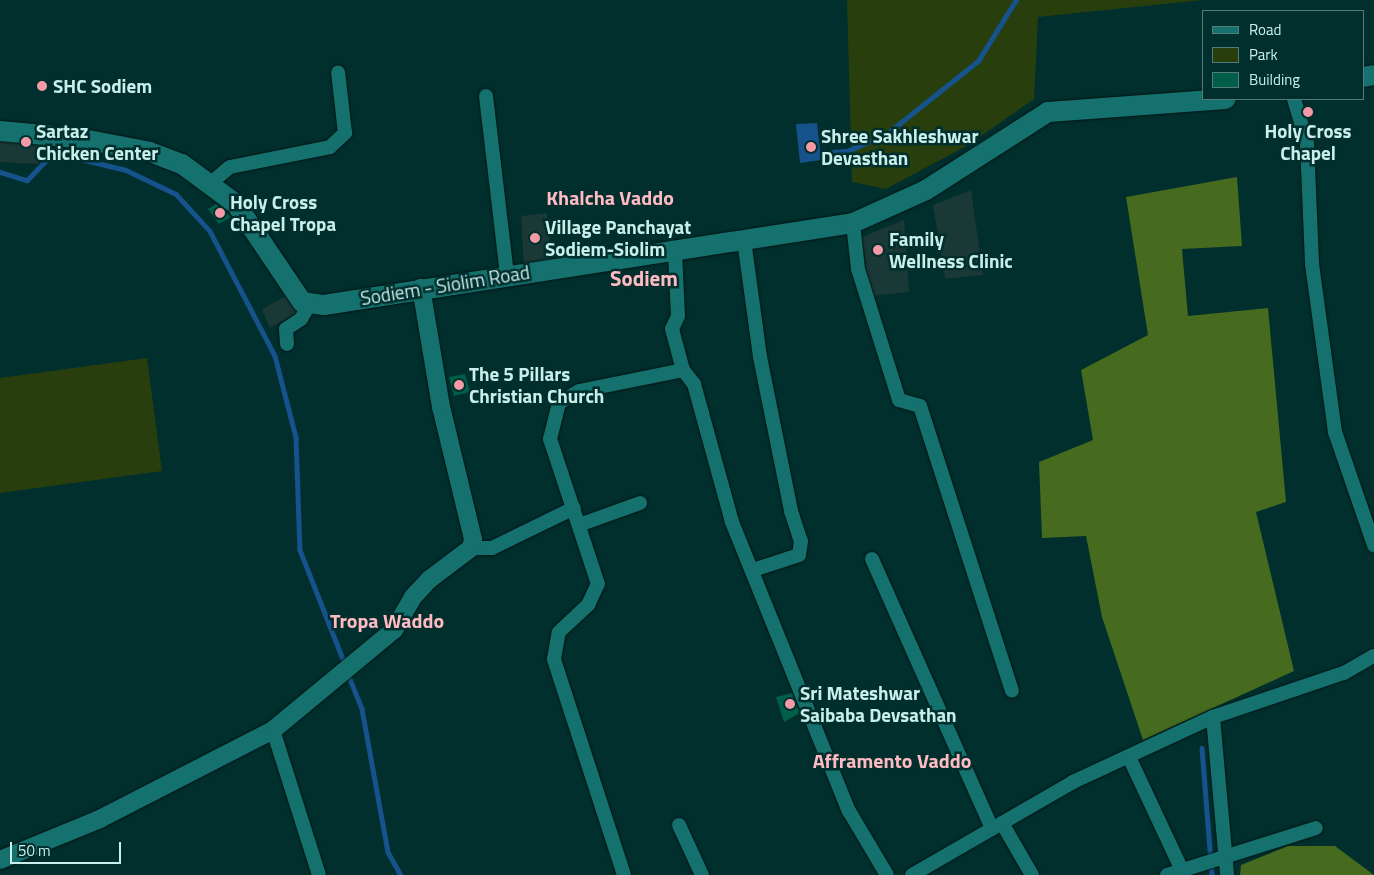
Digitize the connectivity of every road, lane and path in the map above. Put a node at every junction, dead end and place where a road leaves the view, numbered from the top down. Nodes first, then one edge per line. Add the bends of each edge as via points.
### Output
1 (338, 72) dead end
2 (486, 96) dead end
3 (1212, 100) edge
4 (1294, 100) edge
5 (0, 130) edge
6 (212, 182) junction
7 (853, 223) junction
8 (744, 240) junction
9 (675, 251) junction
10 (507, 275) junction
11 (421, 288) junction
12 (310, 305) junction
13 (286, 344) dead end
14 (683, 370) junction
15 (640, 503) dead end
16 (574, 508) junction
17 (579, 525) junction
18 (1374, 545) edge
19 (471, 548) junction
20 (872, 560) dead end
21 (754, 570) junction
22 (1374, 656) edge
23 (1012, 691) dead end
24 (1213, 717) junction
25 (273, 730) junction
26 (1129, 757) junction
27 (680, 825) dead end
28 (997, 826) junction
29 (1316, 828) dead end
30 (1225, 854) junction
31 (0, 860) edge
32 (1182, 870) junction
33 (319, 875) edge
34 (624, 875) edge
35 (702, 875) edge
36 (887, 875) edge
37 (912, 875) edge
38 (1032, 875) edge
39 (1167, 875) edge
40 (1227, 875) edge

1 - 6 street via 344,133 330,147 230,166
2 - 10 street
3 - 7 main road, Sodiem - Siolim Road via 1048,112 926,190
4 - 18 street via 1307,143 1312,264 1335,432
5 - 6 main road via 78,138 150,152 182,164
6 - 12 main road via 236,204 302,302
7 - 8 main road, Sodiem - Siolim Road
7 - 23 street via 858,269 899,400 920,406
8 - 9 main road, Sodiem - Siolim Road
8 - 21 street via 760,357 791,511 801,541 799,555
9 - 10 main road, Sodiem - Siolim Road
9 - 14 street via 678,316 672,329
10 - 11 main road, Sodiem - Siolim Road
11 - 12 main road, Sodiem - Siolim Road
11 - 19 street via 442,407 473,539
12 - 13 street via 302,320 286,329
14 - 16 street via 579,392 559,403 550,439
14 - 21 street via 694,384 716,476
15 - 17 street
16 - 17 street
16 - 19 street via 492,548
17 - 34 street via 598,584 588,605 559,632 554,659
19 - 25 street via 430,579 413,597 394,630
20 - 28 street
21 - 36 street via 849,811
22 - 24 street via 1344,673
24 - 26 street
24 - 30 street
25 - 31 street via 100,819
25 - 33 street
26 - 28 street via 1073,782
26 - 32 street
27 - 35 street
28 - 37 street
28 - 38 street
29 - 30 street
30 - 32 street
30 - 40 street
32 - 39 street

